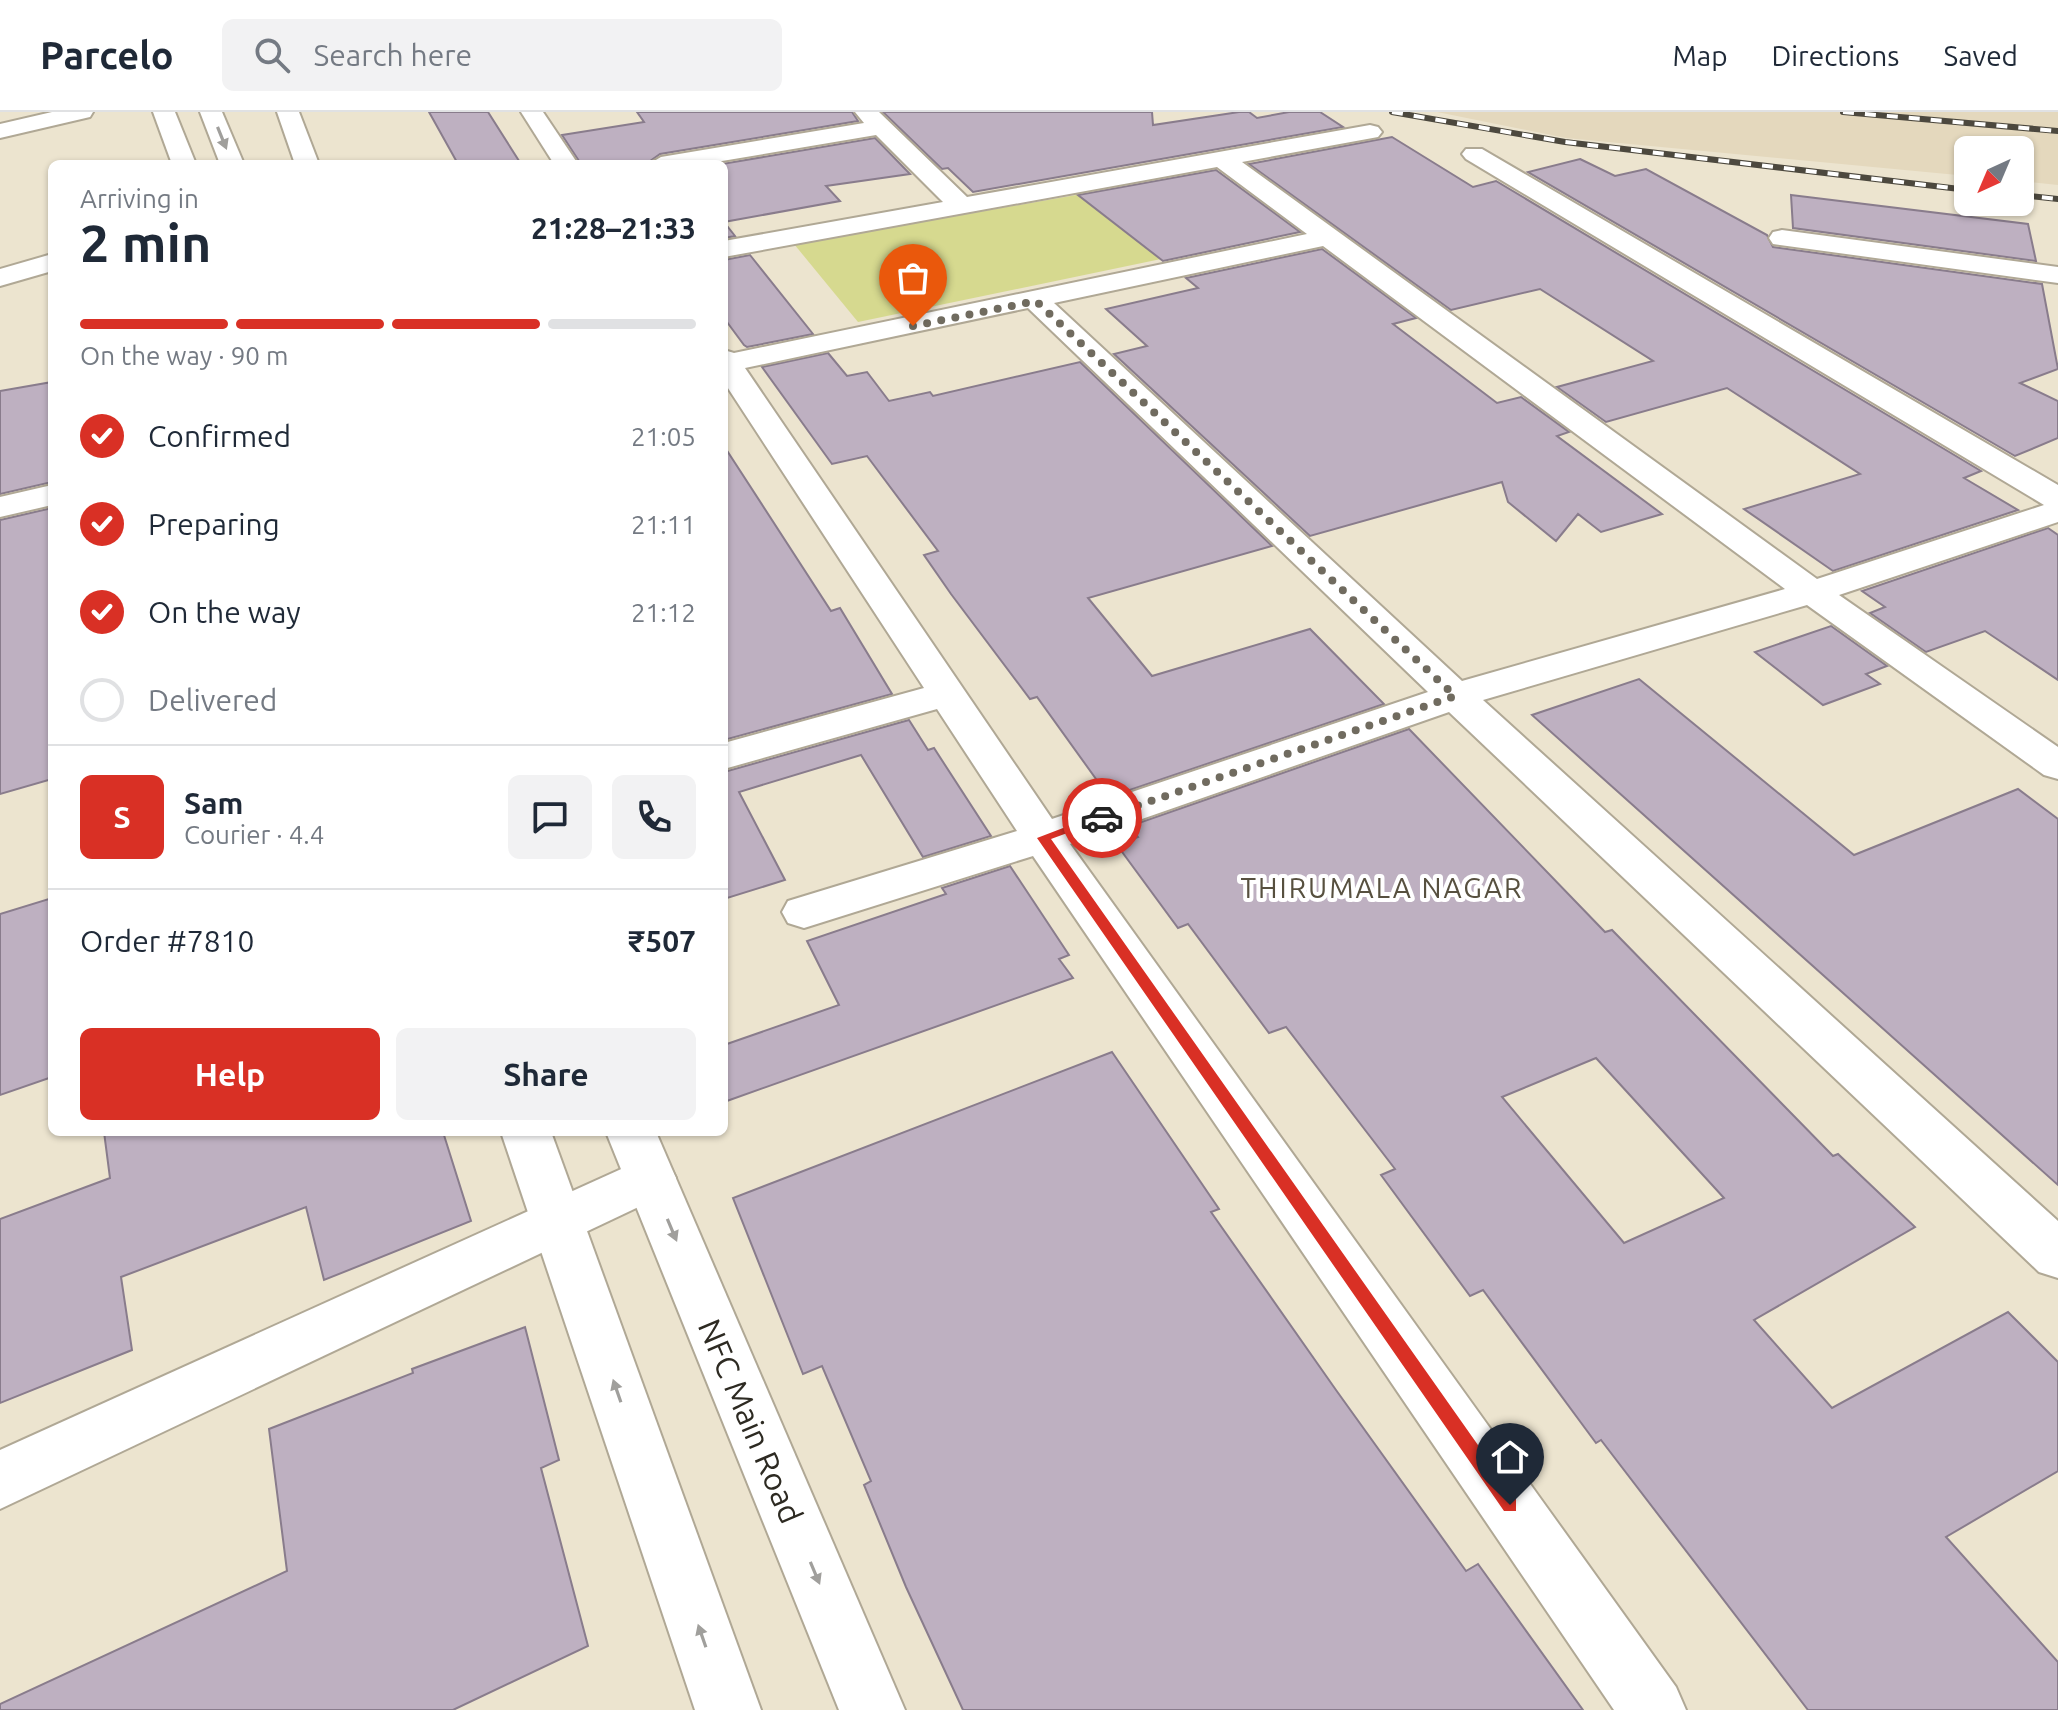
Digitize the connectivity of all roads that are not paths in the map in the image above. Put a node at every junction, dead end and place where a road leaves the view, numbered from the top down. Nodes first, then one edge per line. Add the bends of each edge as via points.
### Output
1 (82, 112) edge
2 (164, 112) edge
3 (211, 112) edge
4 (288, 112) edge
5 (532, 112) edge
6 (873, 120) edge
7 (0, 131) edge
8 (1370, 132) dead end
9 (1474, 154) dead end
10 (1219, 157) junction
11 (182, 160) edge
12 (230, 160) edge
13 (306, 160) edge
14 (563, 160) edge
15 (680, 160) edge
16 (962, 206) junction
17 (1328, 237) junction
18 (1782, 238) dead end
19 (728, 248) edge
20 (48, 263) edge
21 (2058, 275) edge
22 (0, 278) edge
23 (1036, 301) junction
24 (728, 361) edge
25 (728, 364) edge
26 (48, 496) edge
27 (2058, 499) edge
28 (0, 507) edge
29 (2058, 511) edge
30 (1812, 592) junction
31 (950, 693) junction
32 (1455, 696) junction
33 (728, 755) edge
34 (2058, 766) edge
35 (1043, 838) junction
36 (804, 912) dead end
37 (527, 1136) edge
38 (640, 1155) edge
39 (559, 1222) junction
40 (2058, 1255) edge
41 (0, 1480) edge
42 (728, 1710) edge
43 (872, 1710) edge
44 (1653, 1710) edge

1 - 7 street
2 - 11 street
3 -> 12 street
4 - 13 street
5 - 14 street
6 - 15 street
6 - 16 street
8 - 10 street
9 - 27 street
10 - 16 street
10 - 17 street
16 - 19 street
17 - 23 street
17 - 30 street
18 - 21 street
20 - 22 street
23 - 24 street
23 - 32 street
25 - 31 street
26 - 28 street
29 - 30 street
30 - 32 street
30 - 34 street
31 - 33 street
31 - 35 street
32 - 35 street
32 - 40 street
35 - 36 street
35 - 44 street
37 - 39 street
38 - 39 street
38 -> 43 street, NFC Main Road
39 - 41 street
42 -> 39 street

